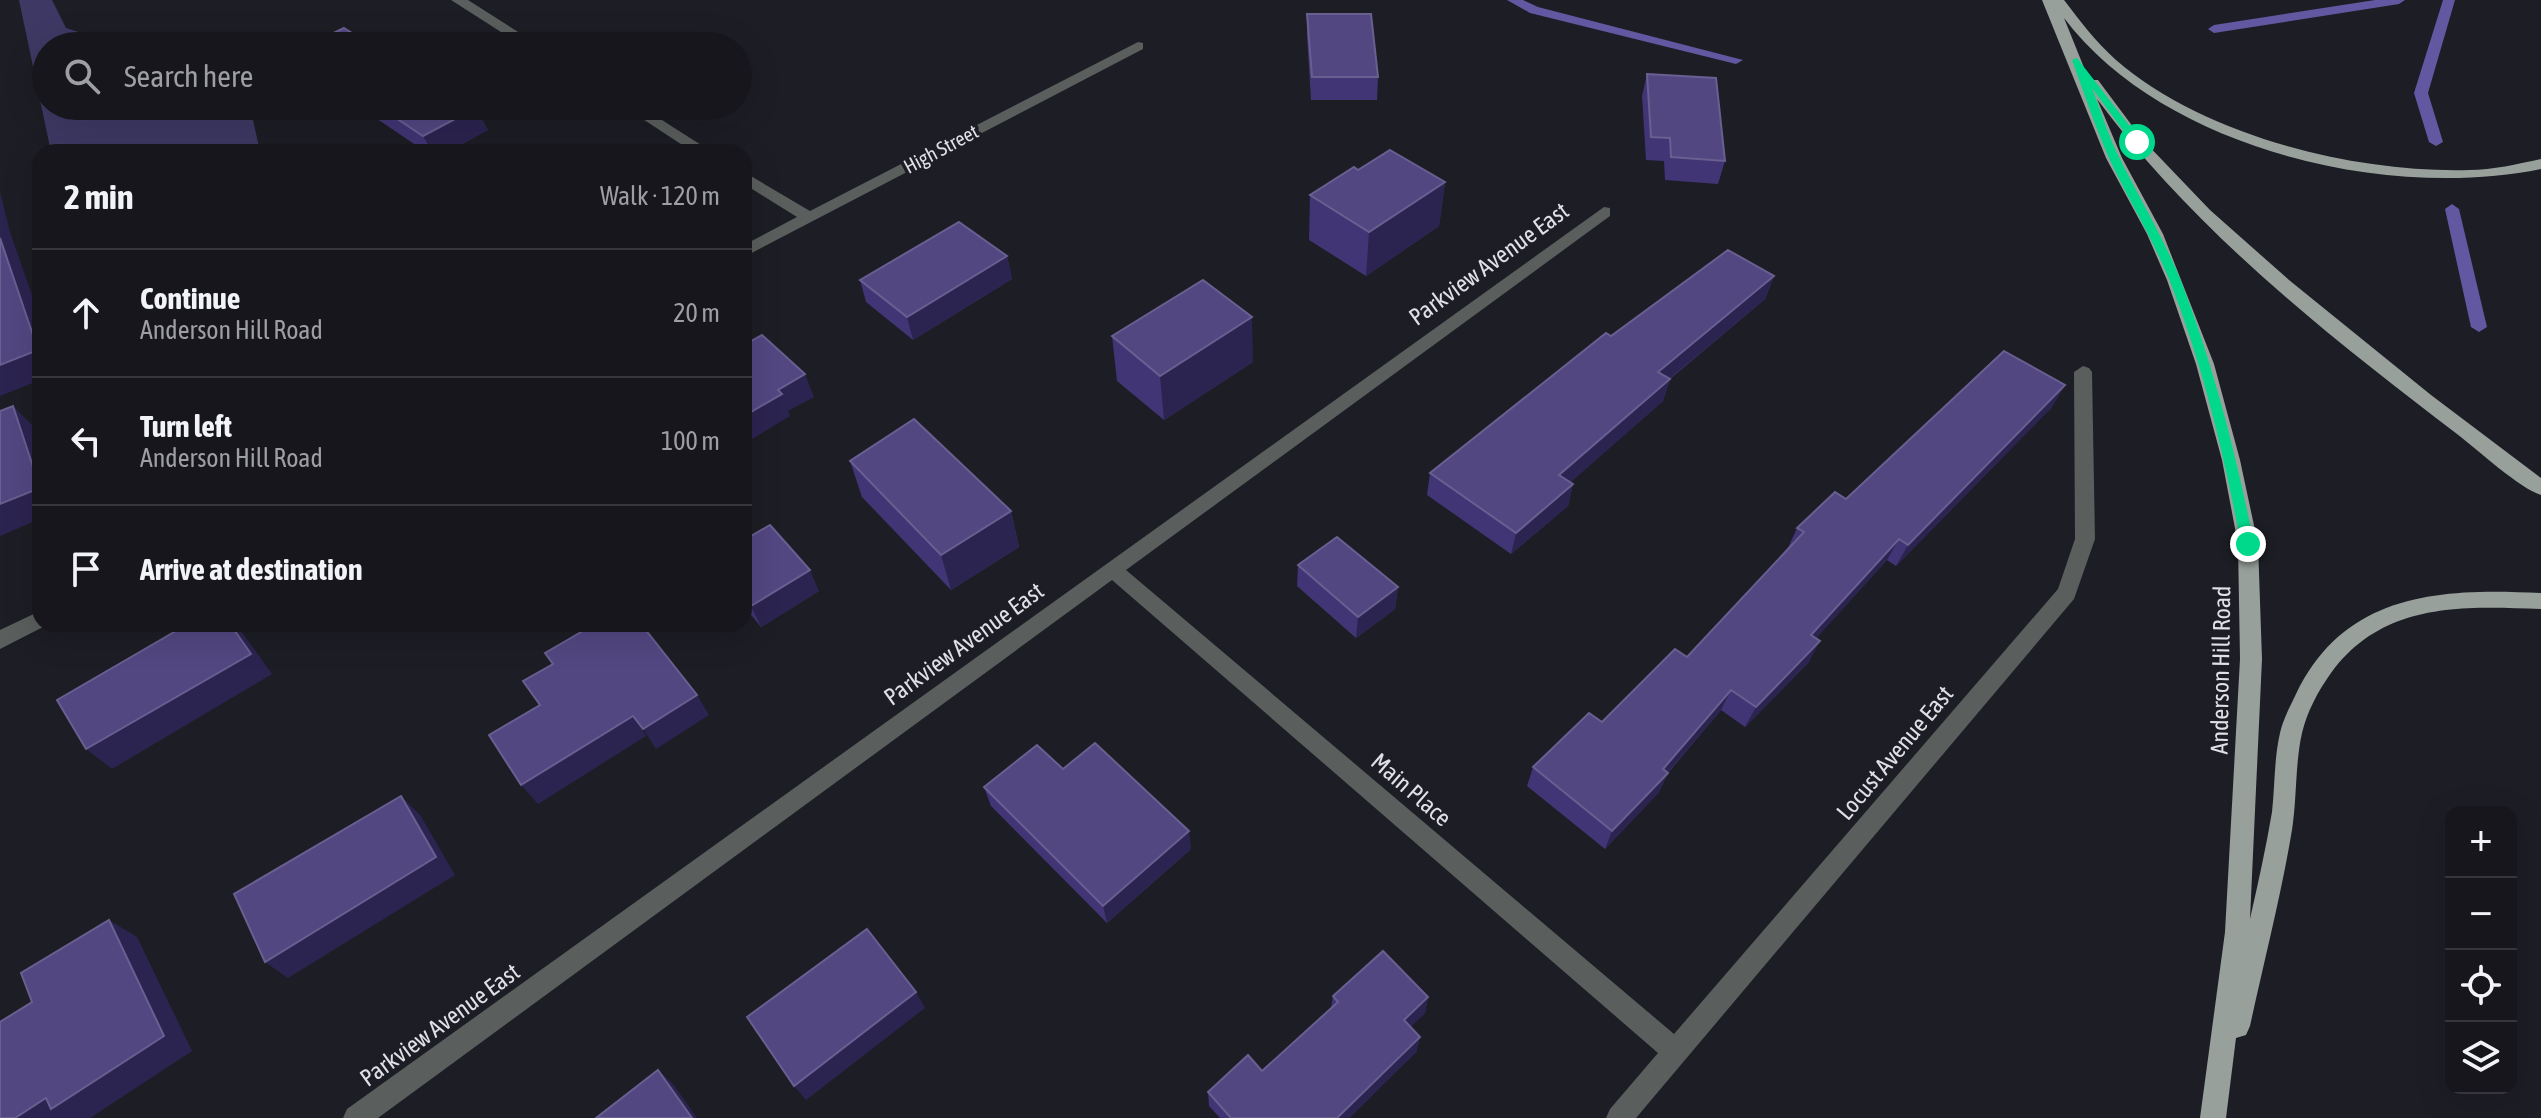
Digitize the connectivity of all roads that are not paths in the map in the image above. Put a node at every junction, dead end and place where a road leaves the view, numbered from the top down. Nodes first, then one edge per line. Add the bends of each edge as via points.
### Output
1 (458, 0) edge
2 (2049, 0) edge
3 (2057, 0) edge
4 (510, 32) edge
5 (1138, 46) dead end
6 (2077, 60) junction
7 (653, 120) edge
8 (691, 144) edge
9 (2541, 164) edge
10 (752, 182) edge
11 (1604, 212) dead end
12 (810, 218) junction
13 (752, 248) edge
14 (2083, 372) dead end
15 (2541, 488) edge
16 (1112, 569) junction
17 (2541, 601) edge
18 (32, 623) edge
19 (0, 640) edge
20 (1675, 1051) junction
21 (356, 1118) edge
22 (1619, 1118) edge
23 (2215, 1118) edge

1 - 4 street
2 - 6 main road, Anderson Hill Road
3 - 9 main road via 2114,65 2162,99 2251,137 2375,169 2469,175
5 - 12 street, High Street
6 - 15 main road, Anderson Hill Road via 2137,142 2204,214 2342,333
6 - 23 main road, Anderson Hill Road via 2114,158 2175,280 2200,350 2248,544 2251,659 2237,932
7 - 8 street
10 - 12 street
11 - 16 street, Parkview Avenue East
12 - 13 street, High Street
14 - 20 street, Locust Avenue East via 2085,539 2067,593
16 - 20 street, Main Place
16 - 21 street, Parkview Avenue East
17 - 23 main road via 2480,597 2422,603 2379,616 2344,643 2312,684 2293,725 2283,814
18 - 19 street
20 - 22 street, Locust Avenue East

